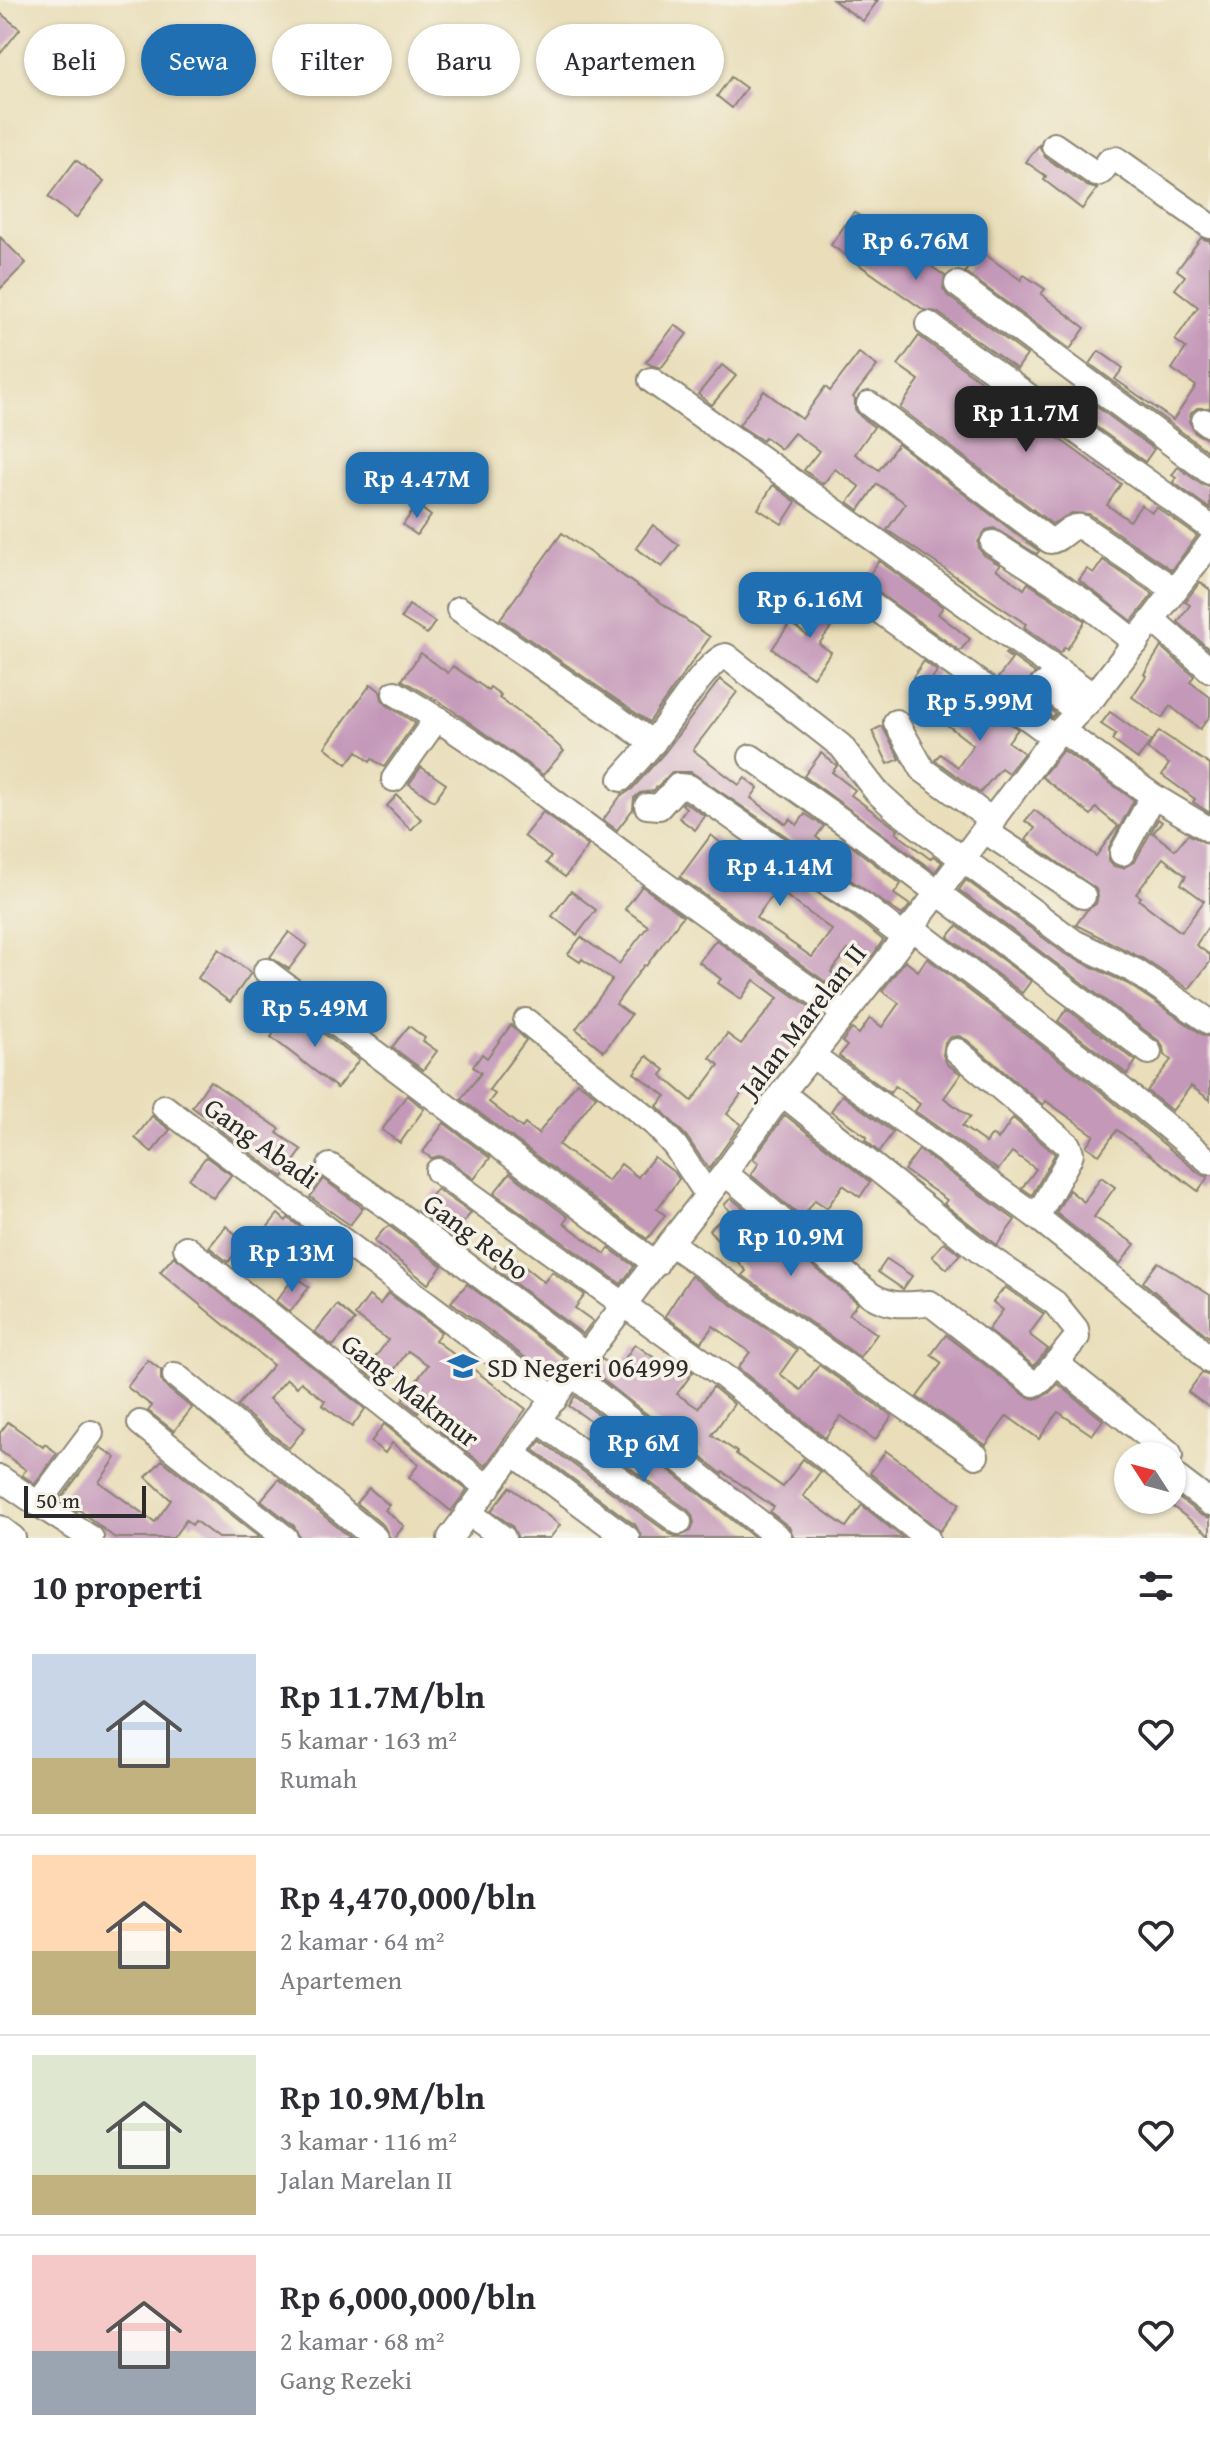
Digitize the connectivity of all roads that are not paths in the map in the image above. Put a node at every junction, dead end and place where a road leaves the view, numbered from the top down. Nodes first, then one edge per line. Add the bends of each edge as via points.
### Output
1 (1054, 145) dead end
2 (1210, 226) edge
3 (957, 284) dead end
4 (928, 324) dead end
5 (651, 380) dead end
6 (869, 404) dead end
7 (1210, 472) edge
8 (1210, 527) edge
9 (993, 543) dead end
10 (1210, 544) edge
11 (1175, 590) junction
12 (859, 596) dead end
13 (459, 609) dead end
14 (1153, 620) junction
15 (1136, 643) junction
16 (1210, 670) edge
17 (1043, 685) dead end
18 (395, 693) dead end
19 (437, 718) junction
20 (1072, 719) junction
21 (896, 722) dead end
22 (653, 743) junction
23 (751, 757) dead end
24 (394, 779) dead end
25 (621, 779) dead end
26 (1153, 796) junction
27 (647, 806) dead end
28 (989, 826) junction
29 (1210, 830) edge
30 (1122, 853) dead end
31 (963, 859) junction
32 (937, 892) junction
33 (1083, 896) dead end
34 (908, 932) junction
35 (266, 971) dead end
36 (845, 1014) junction
37 (526, 1021) dead end
38 (1210, 1022) edge
39 (957, 1051) dead end
40 (1149, 1052) dead end
41 (813, 1056) junction
42 (782, 1093) junction
43 (164, 1107) dead end
44 (1210, 1162) edge
45 (330, 1166) dead end
46 (438, 1171) dead end
47 (725, 1173) junction
48 (707, 1194) junction
49 (1037, 1217) junction
50 (670, 1243) junction
51 (186, 1248) dead end
52 (656, 1264) junction
53 (624, 1306) junction
54 (587, 1356) junction
55 (1210, 1361) edge
56 (1056, 1363) junction
57 (175, 1375) dead end
58 (573, 1375) junction
59 (555, 1399) junction
60 (534, 1419) junction
61 (140, 1423) dead end
62 (91, 1433) dead end
63 (1155, 1442) edge
64 (513, 1453) junction
65 (976, 1456) dead end
66 (0, 1478) edge
67 (1186, 1485) edge
68 (488, 1488) junction
69 (1210, 1503) edge
70 (38, 1504) junction
71 (468, 1512) junction
72 (679, 1522) dead end
73 (0, 1528) edge
74 (13, 1538) edge
75 (91, 1538) edge
76 (285, 1538) edge
77 (375, 1538) edge
78 (450, 1538) edge
79 (503, 1538) edge
80 (627, 1538) edge
81 (779, 1538) edge
82 (927, 1538) edge

1 - 2 street via 1096,174 1116,159
3 - 7 street
4 - 8 street
5 - 20 street
6 - 11 street via 1050,541 1081,527
9 - 15 street via 1083,601
10 - 11 street, Jalan Marelan II
11 - 14 street, Jalan Marelan II
12 - 20 street
13 - 22 street
14 - 15 street, Jalan Marelan II
14 - 16 street
15 - 20 street, Jalan Marelan II
17 - 20 street
18 - 19 street
19 - 24 street
19 - 36 street
20 - 26 street
20 - 28 street, Jalan Marelan II
21 - 28 street via 923,770
22 - 25 street
22 - 31 street via 707,670 726,656 841,746 876,791
23 - 32 street
26 - 29 street
26 - 30 street
27 - 34 street via 659,807 678,786 689,787
28 - 31 street, Jalan Marelan II
28 - 33 street
31 - 32 street, Jalan Marelan II
31 - 38 street via 1074,942 1135,971
32 - 34 street, Jalan Marelan II
32 - 40 street
34 - 36 street, Jalan Marelan II
34 - 44 street via 1109,1079
35 - 52 street
36 - 41 street, Jalan Marelan II
37 - 48 street via 656,1125
39 - 49 street via 1068,1145 1069,1159
41 - 42 street, Jalan Marelan II
41 - 49 street
42 - 47 street, Jalan Marelan II
42 - 56 street via 981,1252 1055,1303 1077,1337
43 - 59 street, Gang Abadi
45 - 54 street, Gang Rebo
46 - 53 street
47 - 48 street, Jalan Marelan II
47 - 56 street via 885,1304 930,1303 1034,1384
48 - 50 street, Jalan Marelan II
49 - 55 street
50 - 52 street, Jalan Marelan II
50 - 65 street
51 - 68 street, Gang Makmur
52 - 53 street, Jalan Marelan II
53 - 54 street, Jalan Marelan II
53 - 82 street via 726,1378
54 - 58 street, Jalan Marelan II
56 - 63 street
57 - 77 street
58 - 59 street, Jalan Marelan II
58 - 81 street
59 - 60 street, Jalan Marelan II
60 - 64 street, Jalan Marelan II
60 - 72 street
61 - 76 street
62 - 70 street
64 - 68 street, Jalan Marelan II
64 - 80 street
66 - 70 street
67 - 69 street
68 - 71 street, Jalan Marelan II
70 - 75 street
71 - 78 street, Jalan Marelan II
71 - 79 street
73 - 74 street

